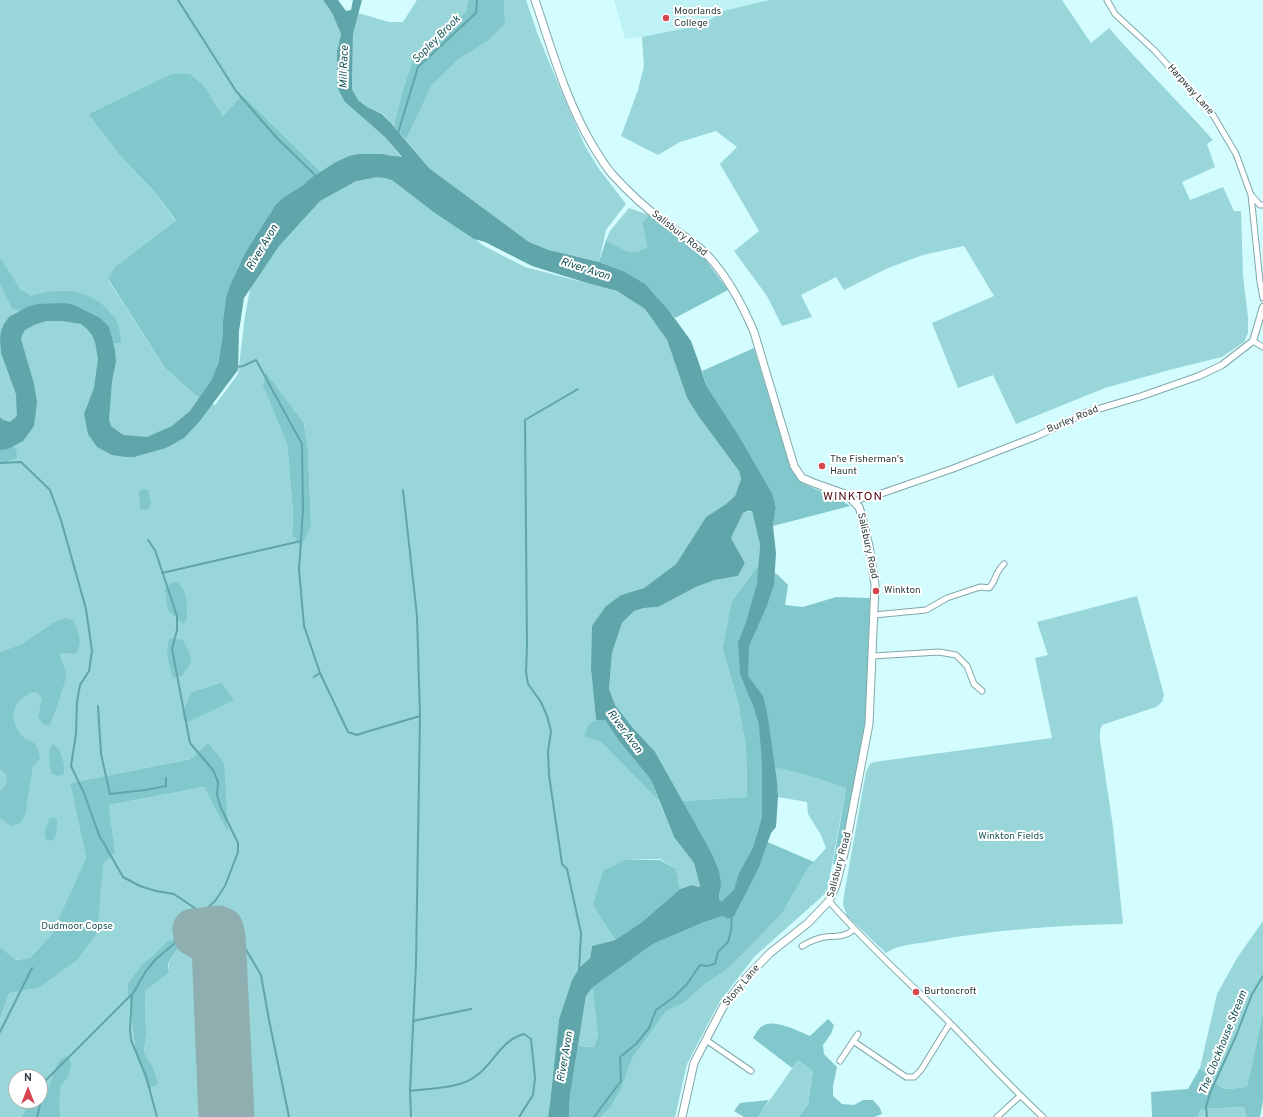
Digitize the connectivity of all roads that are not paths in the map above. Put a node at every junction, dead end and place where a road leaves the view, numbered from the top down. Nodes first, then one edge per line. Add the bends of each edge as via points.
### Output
1 (535, 0) edge
2 (1107, 0) edge
3 (1251, 195) junction
4 (1263, 205) edge
5 (1263, 298) edge
6 (1263, 308) edge
7 (1253, 341) junction
8 (1263, 347) edge
9 (855, 502) junction
10 (1004, 564) dead end
11 (874, 615) junction
12 (873, 656) junction
13 (982, 691) dead end
14 (829, 901) junction
15 (854, 929) junction
16 (802, 946) dead end
17 (950, 1023) junction
18 (858, 1034) dead end
19 (706, 1040) junction
20 (853, 1041) junction
21 (840, 1061) dead end
22 (751, 1070) dead end
23 (1020, 1096) junction
24 (682, 1117) edge
25 (997, 1117) edge
26 (1043, 1117) edge

1 - 9 main road, Salisbury Road via 557,67 581,126 602,160 632,195 708,256 747,315 794,466 802,478 845,494
2 - 3 street, Harpway Lane via 1115,14 1154,50 1213,115 1236,154
3 - 4 street
3 - 5 street, Harpway Lane
6 - 7 street
7 - 8 street
7 - 9 street, Burley Road via 1222,365 1199,376 1085,413 1037,436 952,469
9 - 11 main road, Salisbury Road via 861,513 869,546 875,585
10 - 11 street via 998,569 993,585 989,588 977,588 947,598 926,610
11 - 12 main road, Salisbury Road
12 - 13 street via 938,652 956,655 967,666 974,684
12 - 14 main road, Salisbury Road via 870,724 841,870
14 - 15 street, Salisbury Road
14 - 19 main road, Stony Lane via 744,980 723,1007
15 - 16 street via 849,934 824,937
15 - 17 street, Salisbury Road
17 - 20 street via 914,1077 906,1077
17 - 23 street, Salisbury Road
18 - 20 street
19 - 22 street
19 - 24 main road, Stony Lane via 694,1063
20 - 21 street
23 - 25 street
23 - 26 street, Salisbury Road

